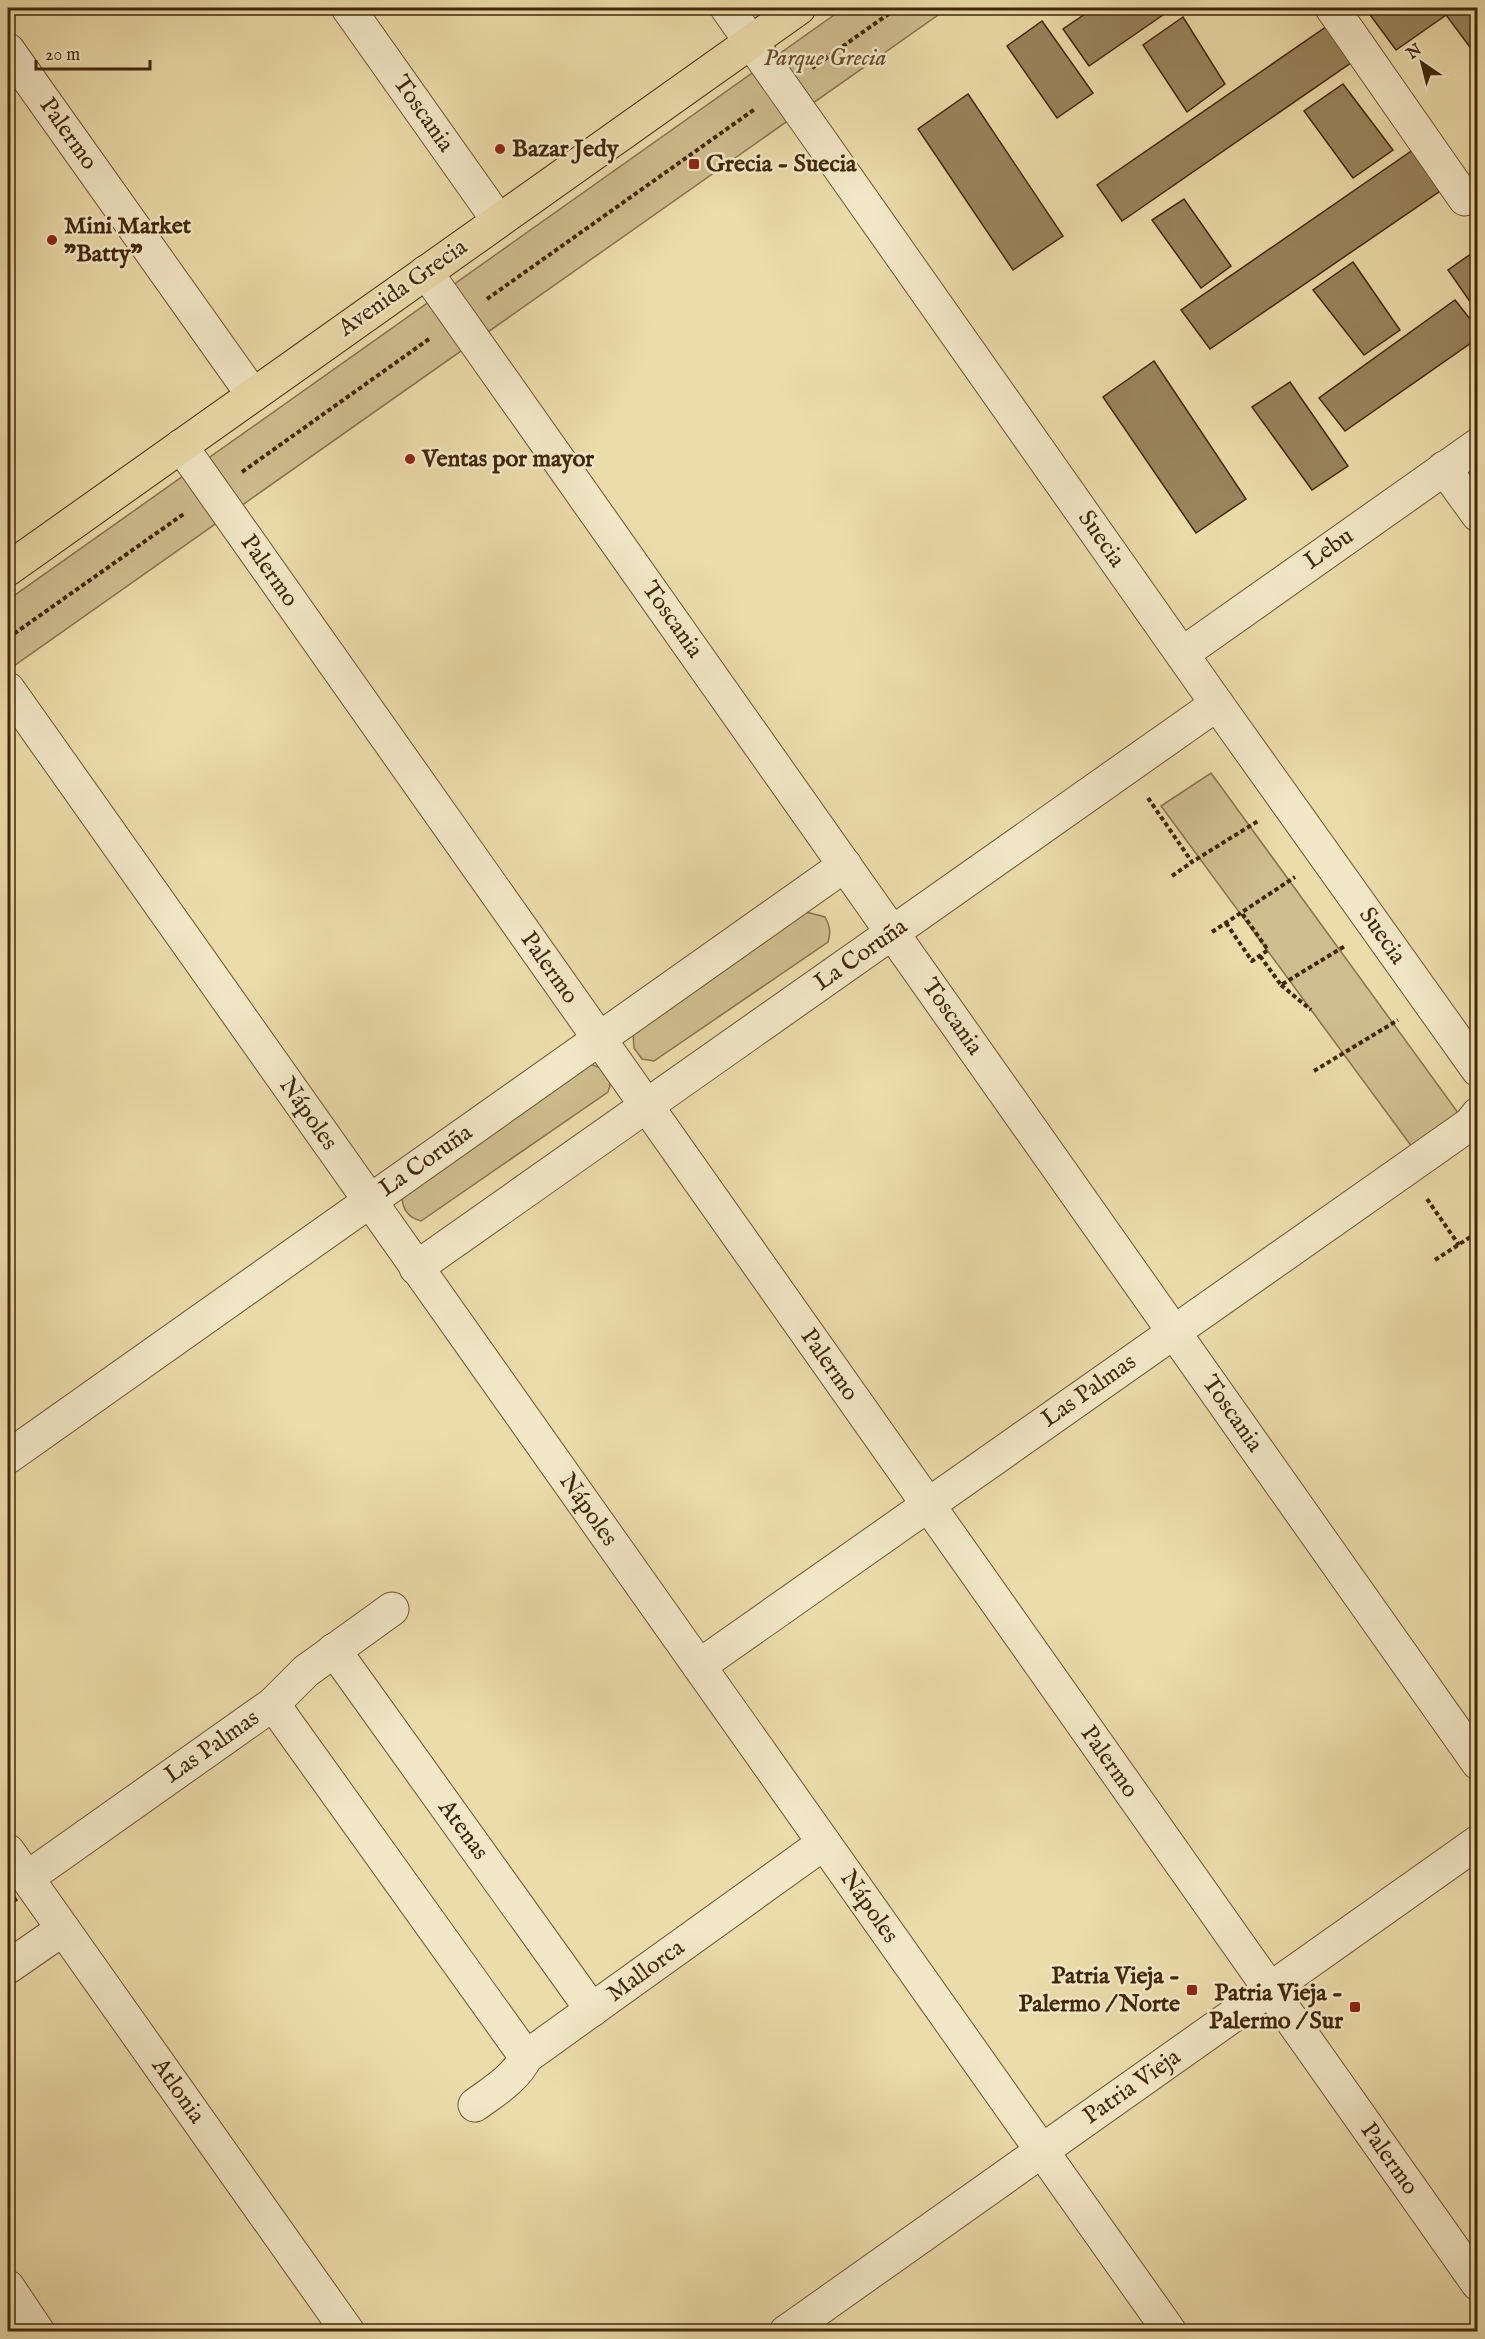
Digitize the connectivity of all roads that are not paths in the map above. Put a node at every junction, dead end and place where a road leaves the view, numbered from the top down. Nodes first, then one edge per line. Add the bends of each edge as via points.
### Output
1 (348, 8) edge
2 (727, 8) edge
3 (799, 8) edge
4 (1332, 8) edge
5 (751, 41) junction
6 (8, 50) edge
7 (1465, 199) dead end
8 (498, 220) junction
9 (426, 272) junction
10 (253, 395) junction
11 (1478, 445) edge
12 (180, 446) junction
13 (1444, 468) junction
14 (1478, 515) edge
15 (9, 565) edge
16 (1182, 654) junction
17 (8, 689) edge
18 (1217, 704) junction
19 (845, 865) junction
20 (892, 933) junction
21 (599, 1039) junction
22 (1478, 1070) edge
23 (646, 1106) junction
24 (1478, 1114) edge
25 (370, 1201) junction
26 (416, 1268) junction
27 (1173, 1331) junction
28 (8, 1457) edge
29 (927, 1505) junction
30 (392, 1609) dead end
31 (334, 1650) junction
32 (699, 1666) junction
33 (273, 1704) junction
34 (1478, 1762) edge
35 (1478, 1842) edge
36 (824, 1843) junction
37 (8, 1851) edge
38 (27, 1878) junction
39 (63, 1929) junction
40 (8, 1967) edge
41 (1269, 1989) junction
42 (592, 2010) junction
43 (526, 2058) junction
44 (475, 2105) dead end
45 (1042, 2151) junction
46 (1478, 2284) edge
47 (8, 2287) edge
48 (38, 2331) edge
49 (348, 2331) edge
50 (786, 2331) edge
51 (1170, 2331) edge

1 - 8 street, Toscania
2 - 5 street, Suecia
3 - 5 main road, Avenida Grecia
4 - 7 street
5 - 8 main road, Avenida Grecia
5 - 16 street, Suecia
6 - 10 street, Palermo
8 - 9 main road, Avenida Grecia
9 - 10 main road, Avenida Grecia
9 - 19 street, Toscania
10 - 12 main road, Avenida Grecia
11 - 13 street, Lebu
12 - 15 main road, Avenida Grecia
12 - 21 street, Palermo
13 - 14 street
13 - 16 street, Lebu
16 - 18 street, Suecia
17 - 25 street, Nápoles
18 - 20 street, La Coruña
18 - 22 street, Suecia
19 - 20 street, Toscania
19 - 21 street, La Coruña
20 - 23 street, La Coruña
20 - 27 street, Toscania
21 - 23 street, Palermo
21 - 25 street, La Coruña
23 - 26 street, La Coruña
23 - 29 street, Palermo
24 - 27 street, Las Palmas via 1470,1124
25 - 26 street, Nápoles
25 - 28 street, La Coruña
26 - 32 street, Nápoles
27 - 29 street, Las Palmas
27 - 34 street, Toscania
29 - 32 street, Las Palmas
29 - 41 street, Palermo
30 - 31 street, Las Palmas
31 - 33 street, Las Palmas
31 - 42 street, Atenas
32 - 36 street, Nápoles
33 - 38 street, Las Palmas
33 - 43 street
35 - 41 street, Patria Vieja
36 - 42 street, Mallorca
36 - 45 street, Nápoles
37 - 38 street, Atlonia
38 - 39 street, Atlonia
39 - 40 street
39 - 49 street, Atlonia
41 - 45 street, Patria Vieja
41 - 46 street, Palermo
42 - 43 street, Mallorca
43 - 44 street, Mallorca via 510,2079
45 - 50 street, Patria Vieja
45 - 51 street, Nápoles
47 - 48 street

